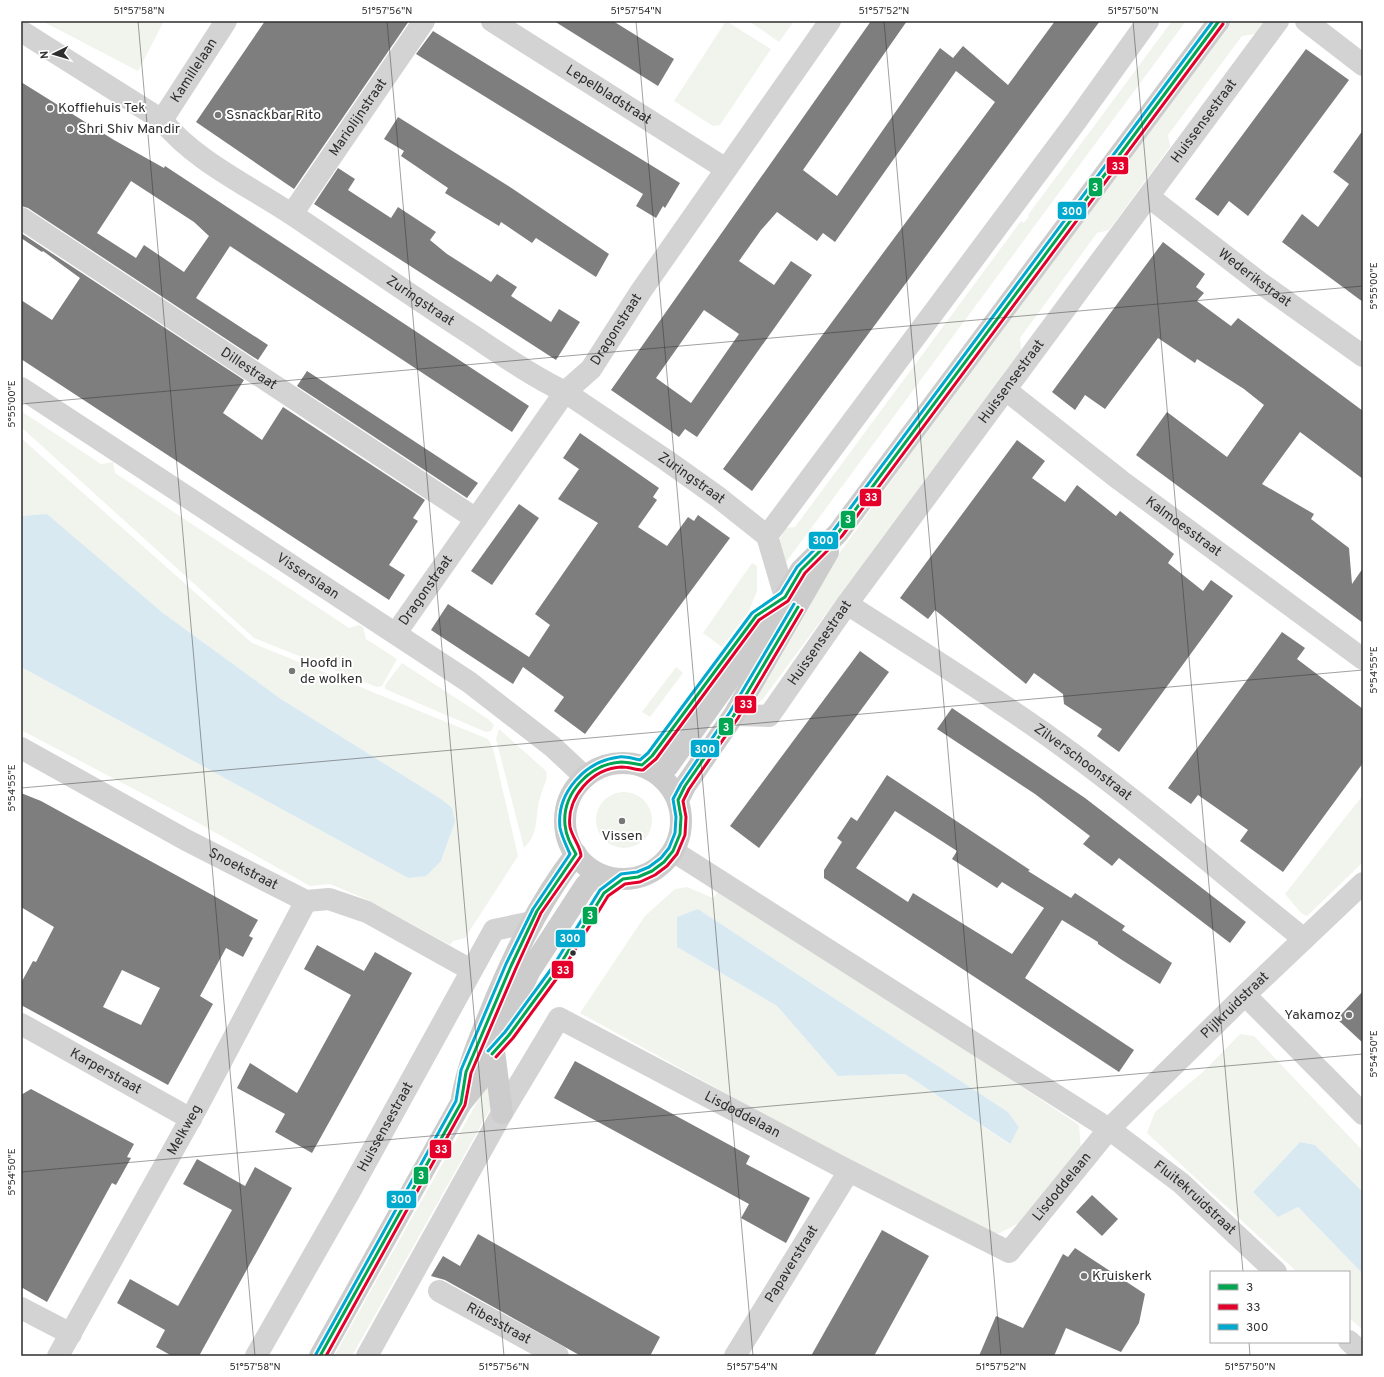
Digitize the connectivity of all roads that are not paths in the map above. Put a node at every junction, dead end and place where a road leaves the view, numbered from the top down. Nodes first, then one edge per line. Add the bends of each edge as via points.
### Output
1 (226, 21) edge
2 (424, 21) edge
3 (492, 21) edge
4 (830, 21) edge
5 (1148, 21) edge
6 (1219, 21) edge
7 (1278, 21) edge
8 (1306, 21) edge
9 (21, 32) edge
10 (1363, 65) edge
11 (162, 120) junction
12 (726, 169) junction
13 (1149, 196) junction
14 (292, 214) junction
15 (21, 218) edge
16 (1363, 356) edge
17 (21, 388) edge
18 (1006, 390) junction
19 (565, 392) junction
20 (476, 519) junction
21 (838, 533) junction
22 (767, 536) junction
23 (785, 597) junction
24 (847, 604) junction
25 (396, 633) junction
26 (1363, 659) edge
27 (734, 715) junction
28 (21, 748) edge
29 (658, 774) junction
30 (585, 777) junction
31 (678, 800) junction
32 (673, 851) junction
33 (576, 854) junction
34 (597, 873) junction
35 (1363, 883) edge
36 (306, 901) junction
37 (532, 922) junction
38 (1304, 939) junction
39 (471, 970) junction
40 (1245, 995) junction
41 (21, 1024) edge
42 (494, 1052) junction
43 (461, 1103) junction
44 (502, 1113) junction
45 (1363, 1114) edge
46 (191, 1119) junction
47 (1109, 1129) junction
48 (849, 1171) junction
49 (1275, 1271) edge
50 (439, 1291) dead end
51 (21, 1308) edge
52 (71, 1334) junction
53 (1350, 1342) edge
54 (1363, 1354) edge
55 (58, 1356) edge
56 (256, 1356) edge
57 (320, 1356) edge
58 (366, 1356) edge
59 (558, 1356) edge
60 (735, 1356) edge

1 - 11 street, Kamillelaan
2 - 14 street, Mariolijnstraat
3 - 12 street, Lepelbladstraat
4 - 12 street, Dragonstraat
5 - 22 street
6 - 21 street
7 - 13 street, Huissensestraat
8 - 10 street
9 - 11 street, Zuringstraat
11 - 14 street, Zuringstraat via 180,140 227,174
12 - 19 street, Dragonstraat via 641,291 591,370
13 - 16 street, Wederikstraat via 1259,282
13 - 18 street, Huissensestraat
14 - 19 street, Zuringstraat via 448,320 538,378
15 - 20 street, Dillestraat
17 - 25 street, Visserslaan
18 - 24 street, Huissensestraat
18 - 26 street, Kalmoesstraat via 1120,480
19 - 20 street, Dragonstraat
19 - 22 street, Zuringstraat via 679,469
20 - 25 street, Dragonstraat
21 - 23 street via 801,570
21 - 27 street
22 - 23 street
23 - 29 street via 766,628 668,766
24 - 27 street, Huissensestraat via 769,716
24 - 38 street, Zilverschoonstraat via 1044,733
25 - 30 street, Visserslaan via 476,686
27 - 31 street
28 - 36 street, Snoekstraat via 186,840
29 - 30 street via 642,765 622,762 602,766
29 - 31 street
30 - 33 street via 571,795 565,822 568,839
31 - 32 street via 680,829
32 - 34 street via 652,871 638,877 623,879
32 - 47 street
33 - 34 street
33 - 37 street
34 - 42 street via 585,886 529,972
35 - 38 street, Pijlkruidstraat
36 - 39 street via 329,899 367,912
36 - 46 street, Melkweg
37 - 39 street, Huissensestraat via 494,930
37 - 43 street via 495,1001 466,1072
38 - 40 street, Pijlkruidstraat
39 - 56 street, Huissensestraat
40 - 45 street
40 - 47 street, Pijlkruidstraat
41 - 46 street, Karperstraat
42 - 43 street via 478,1082
42 - 44 street
43 - 57 street
44 - 48 street, Lisdoddelaan via 559,1018
44 - 58 street
46 - 52 street, Melkweg
47 - 48 street, Lisdoddelaan via 1009,1252
47 - 49 street, Fluitekruidstraat via 1180,1183
48 - 60 street, Papaverstraat
50 - 59 street, Ribesstraat
51 - 52 street
52 - 55 street, Melkweg
53 - 54 street

